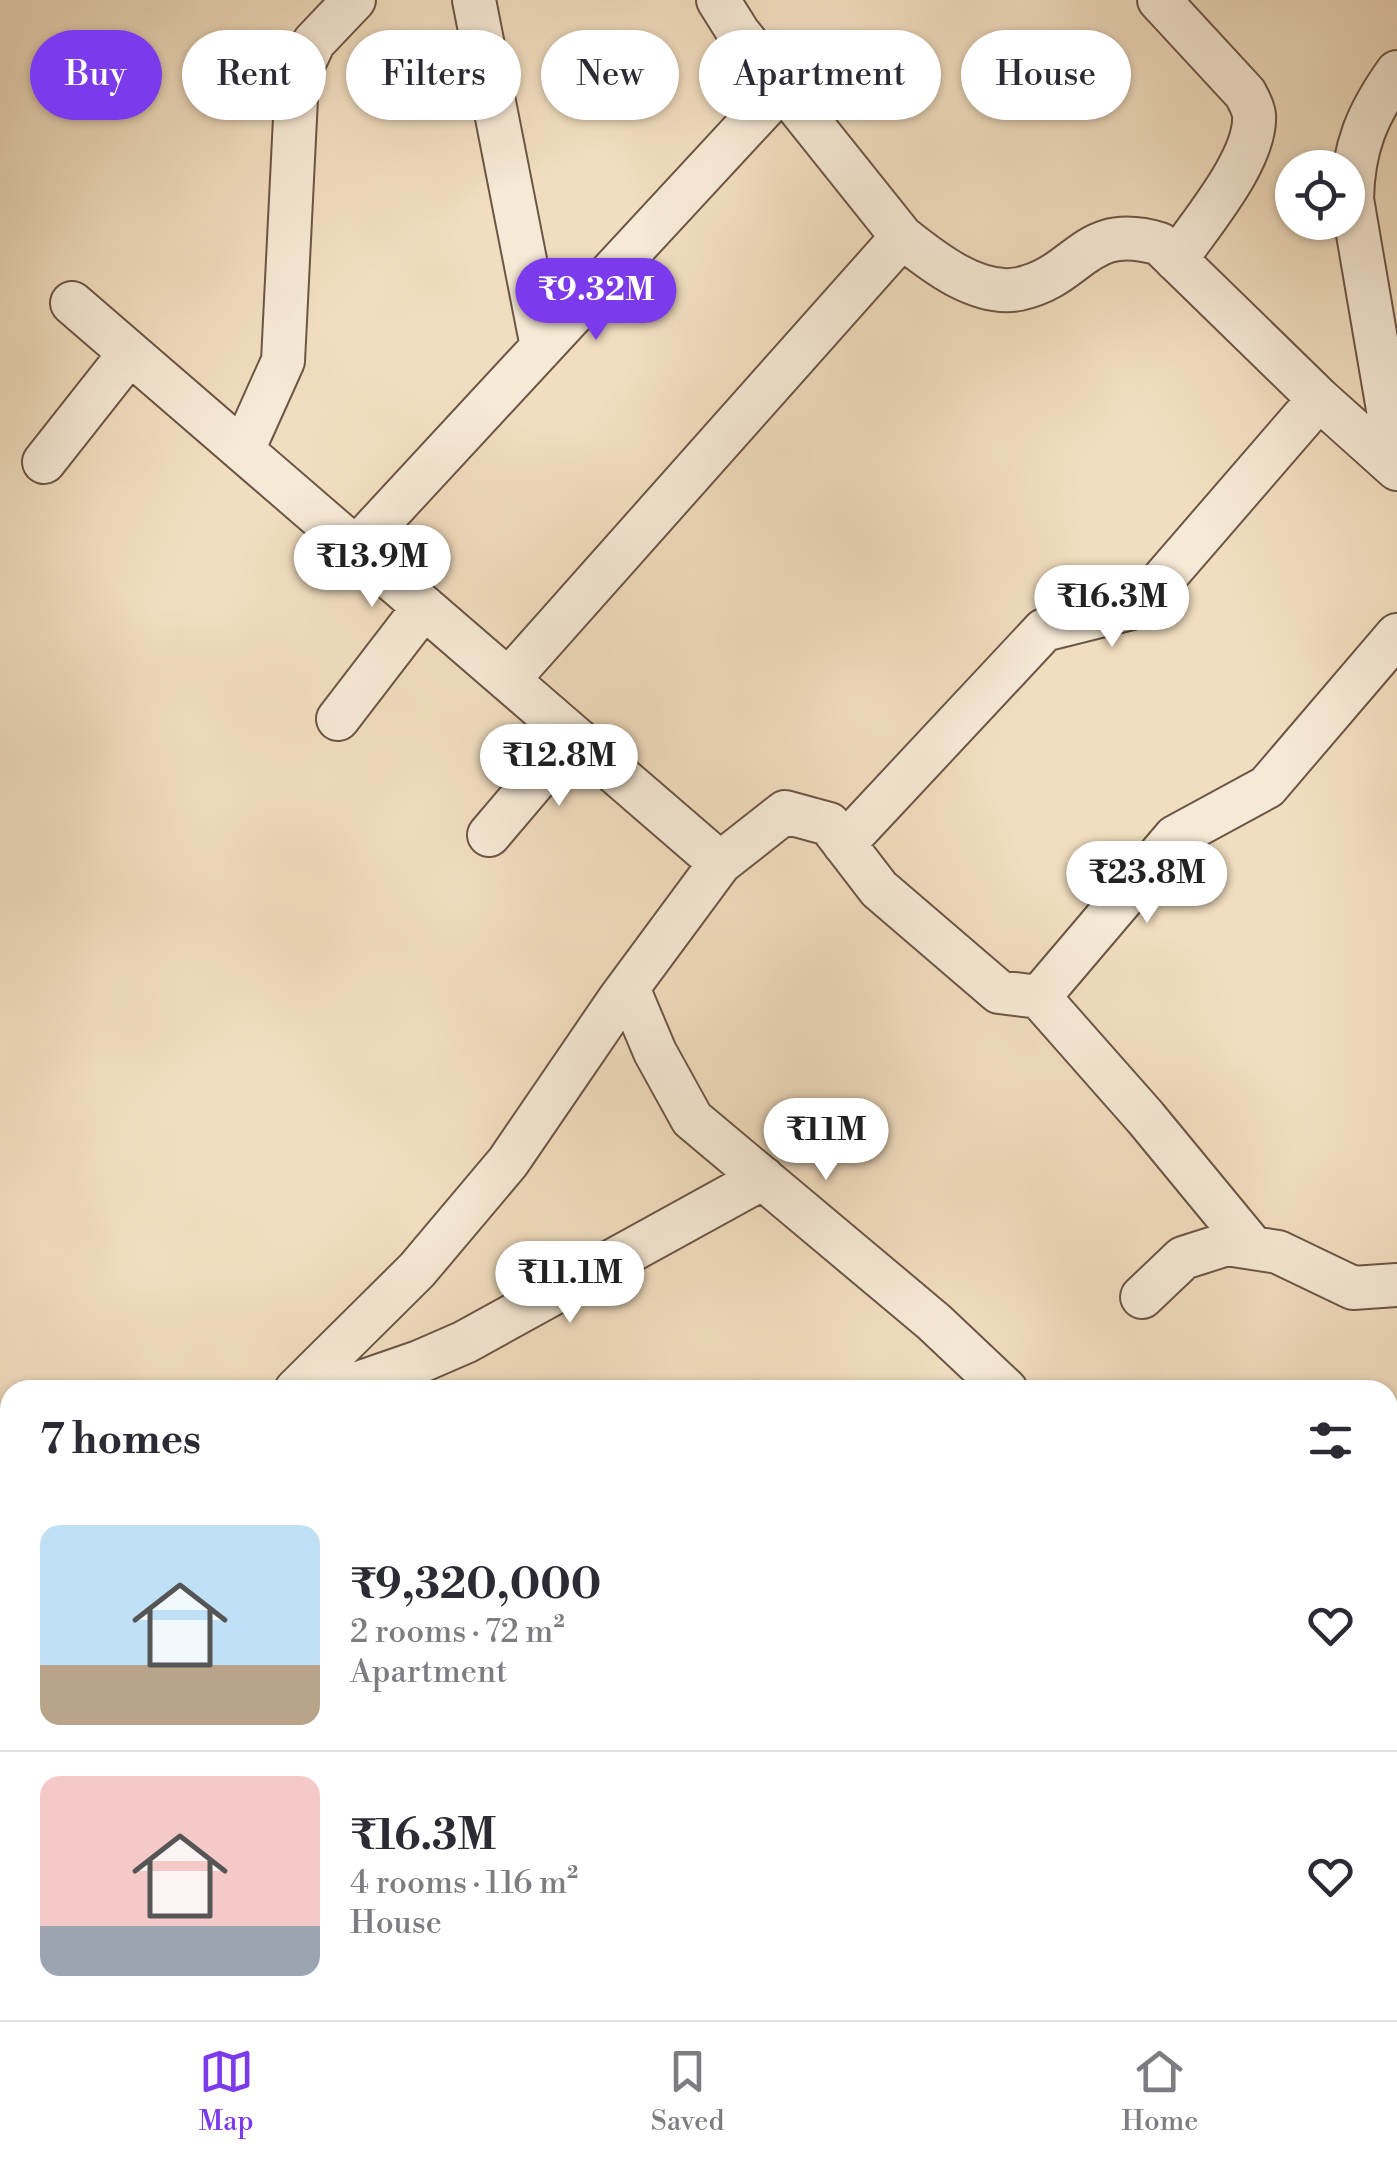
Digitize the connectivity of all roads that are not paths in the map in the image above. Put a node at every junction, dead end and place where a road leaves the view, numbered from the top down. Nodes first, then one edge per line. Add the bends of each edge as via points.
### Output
1 (354, 0) edge
2 (474, 0) edge
3 (718, 0) edge
4 (1160, 0) edge
5 (737, 30) edge
6 (1397, 72) edge
7 (752, 120) edge
8 (808, 120) edge
9 (902, 237) junction
10 (1176, 260) junction
11 (72, 302) dead end
12 (542, 347) junction
13 (130, 353) junction
14 (1319, 399) junction
15 (242, 450) junction
16 (44, 462) dead end
17 (1397, 466) edge
18 (356, 548) junction
19 (424, 606) junction
20 (1397, 634) edge
21 (508, 680) junction
22 (338, 719) dead end
23 (573, 736) junction
24 (489, 835) dead end
25 (844, 844) junction
26 (720, 863) junction
27 (628, 988) junction
28 (1039, 997) junction
29 (763, 1178) junction
30 (1254, 1248) junction
31 (1397, 1285) edge
32 (1142, 1297) dead end
33 (306, 1380) edge
34 (367, 1380) edge
35 (995, 1380) edge

1 - 15 street via 314,42 297,78 284,350
2 - 12 street
3 - 5 street
4 - 10 street via 1254,111 1242,160
6 - 17 street via 1362,135 1352,199
7 - 12 street
8 - 9 street
9 - 10 street via 952,272 1000,289 1044,280 1109,238 1160,244
9 - 21 street
10 - 14 street
11 - 13 street
12 - 18 street
13 - 15 street
13 - 16 street
14 - 17 street
14 - 25 street via 1140,606 1044,630
15 - 18 street
18 - 19 street
19 - 21 street
19 - 22 street
20 - 28 street via 1267,788 1174,837
21 - 23 street
23 - 24 street
23 - 26 street
25 - 26 street via 828,824 785,812
25 - 28 street via 879,890 998,992
26 - 27 street
27 - 29 street via 692,1119
27 - 33 street via 508,1162 417,1270
28 - 30 street
29 - 34 street via 464,1342
29 - 35 street
30 - 31 street via 1278,1252 1353,1288
30 - 32 street via 1227,1244 1183,1258

